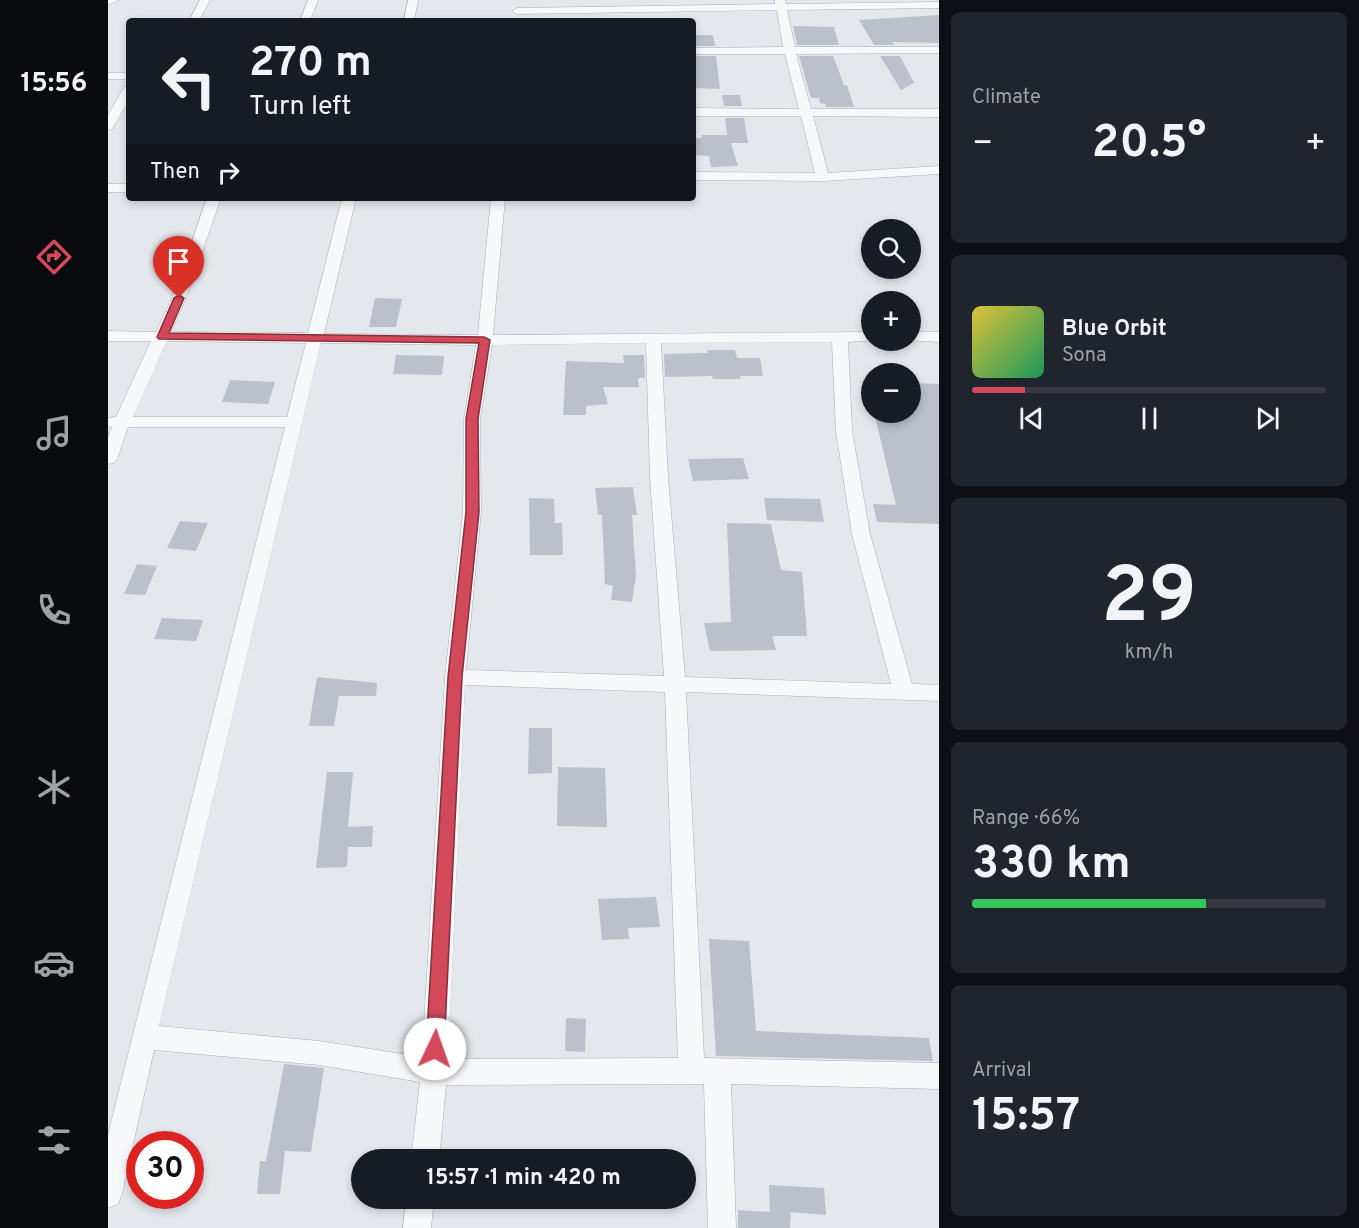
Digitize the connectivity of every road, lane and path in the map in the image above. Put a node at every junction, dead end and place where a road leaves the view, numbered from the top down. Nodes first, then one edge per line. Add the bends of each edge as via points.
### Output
1 (114, 0) edge
2 (205, 0) edge
3 (313, 0) edge
4 (413, 0) edge
5 (108, 2) edge
6 (781, 4) edge
7 (939, 5) edge
8 (517, 11) edge
9 (196, 18) edge
10 (305, 18) edge
11 (410, 18) edge
12 (939, 50) edge
13 (696, 51) edge
14 (790, 53) junction
15 (108, 76) edge
16 (126, 76) edge
17 (126, 94) edge
18 (696, 112) edge
19 (805, 112) junction
20 (939, 113) edge
21 (108, 126) edge
22 (939, 170) edge
23 (696, 176) edge
24 (823, 177) junction
25 (108, 188) edge
26 (126, 188) edge
27 (213, 201) edge
28 (348, 201) edge
29 (498, 201) edge
30 (108, 336) edge
31 (163, 337) junction
32 (653, 337) junction
33 (840, 337) junction
34 (861, 337) edge
35 (921, 337) edge
36 (939, 337) edge
37 (315, 338) junction
38 (484, 340) junction
39 (115, 422) edge
40 (296, 422) junction
41 (108, 459) edge
42 (455, 677) junction
43 (675, 684) junction
44 (904, 692) junction
45 (939, 693) edge
46 (144, 1037) junction
47 (705, 1071) junction
48 (434, 1072) junction
49 (939, 1076) edge
50 (425, 1149) edge
51 (108, 1194) edge
52 (419, 1209) edge
53 (417, 1228) edge
54 (722, 1228) edge

1 - 5 street
2 - 9 street
3 - 10 street
4 - 11 street
6 - 7 street
6 - 8 street
6 - 14 street
12 - 14 street
13 - 14 street
14 - 19 street
15 - 16 street
17 - 21 street
18 - 19 street
19 - 20 street
19 - 24 street
22 - 24 street
23 - 24 street
25 - 26 street
27 - 31 street
28 - 37 street
29 - 38 street
30 - 31 street
31 - 37 street
31 - 39 street
32 - 33 street
32 - 38 street
32 - 43 street
33 - 34 street
33 - 44 street via 844,431 861,534
35 - 36 street
37 - 38 street
37 - 40 street
38 - 42 street via 472,419 472,512
39 - 40 street
39 - 41 street
40 - 46 street
42 - 43 street
42 - 48 street
43 - 44 street
43 - 47 street
44 - 45 street
46 - 48 street via 319,1053
46 - 51 street
47 - 48 street
47 - 49 street
47 - 54 street
48 - 50 street
52 - 53 street

